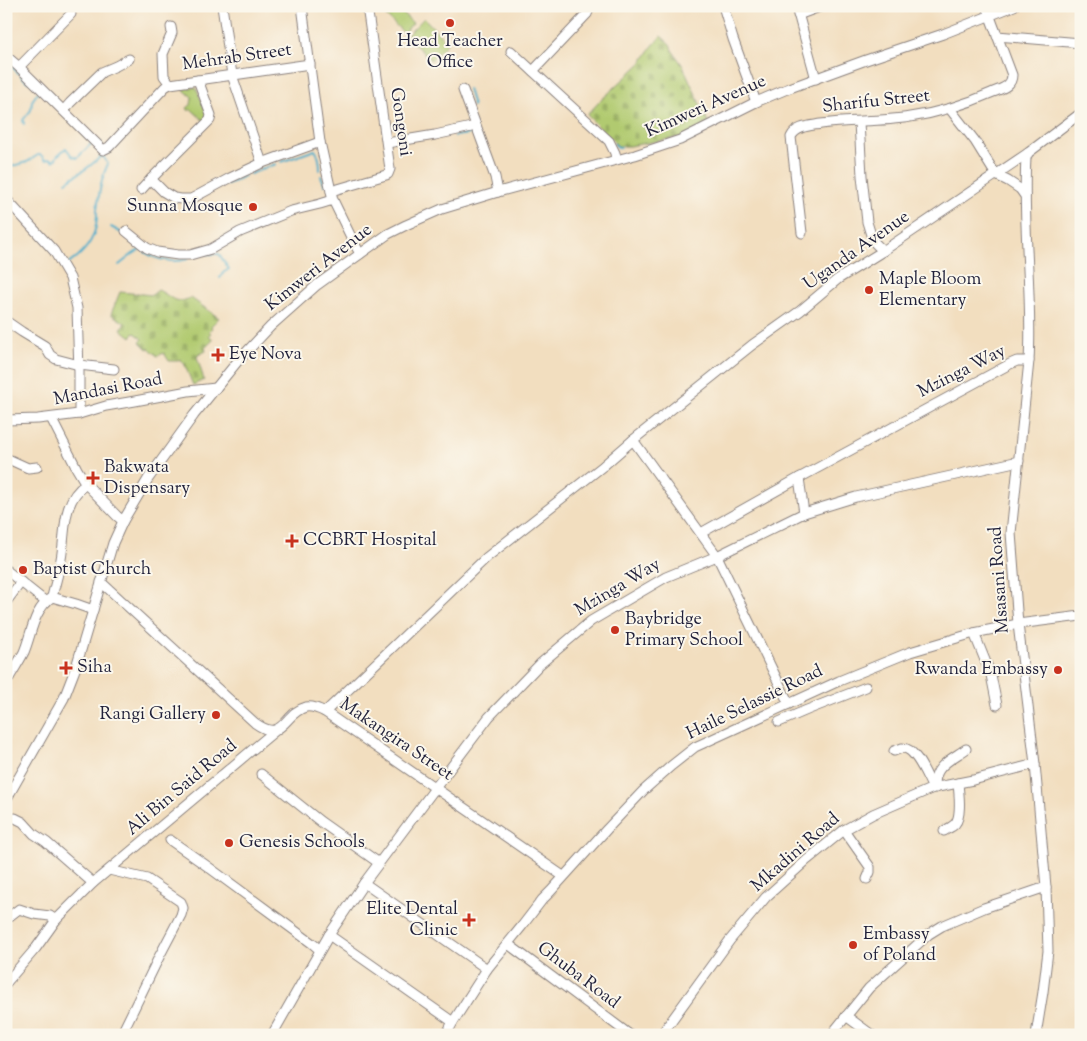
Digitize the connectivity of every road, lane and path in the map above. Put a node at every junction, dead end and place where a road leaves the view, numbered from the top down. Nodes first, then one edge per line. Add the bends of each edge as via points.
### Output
1 (222, 6) edge
2 (302, 6) edge
3 (367, 6) edge
4 (588, 6) edge
5 (723, 6) edge
6 (822, 6) edge
7 (986, 6) edge
8 (1014, 6) edge
9 (797, 11) edge
10 (71, 14) dead end
11 (990, 16) junction
12 (171, 27) dead end
13 (997, 36) junction
14 (1081, 44) edge
15 (511, 51) dead end
16 (6, 56) edge
17 (129, 59) dead end
18 (310, 64) junction
19 (19, 67) junction
20 (532, 71) junction
21 (232, 75) junction
22 (816, 79) junction
23 (198, 80) junction
24 (170, 84) junction
25 (463, 90) dead end
26 (756, 102) junction
27 (950, 109) junction
28 (64, 110) junction
29 (1081, 113) edge
30 (859, 122) junction
31 (476, 126) junction
32 (320, 142) junction
33 (387, 143) junction
34 (1028, 153) junction
35 (616, 160) junction
36 (262, 162) junction
37 (996, 175) junction
38 (151, 179) junction
39 (141, 190) dead end
40 (498, 192) junction
41 (332, 195) junction
42 (1025, 196) junction
43 (6, 199) edge
44 (126, 231) dead end
45 (802, 233) dead end
46 (883, 252) junction
47 (360, 254) junction
48 (6, 321) edge
49 (1029, 361) junction
50 (79, 365) junction
51 (114, 369) dead end
52 (216, 388) junction
53 (79, 414) junction
54 (51, 418) junction
55 (6, 420) edge
56 (633, 440) junction
57 (6, 458) edge
58 (1019, 461) junction
59 (37, 467) dead end
60 (798, 478) junction
61 (86, 484) junction
62 (804, 513) junction
63 (123, 521) junction
64 (701, 533) junction
65 (717, 556) junction
66 (6, 570) edge
67 (20, 582) junction
68 (101, 582) junction
69 (49, 600) junction
70 (6, 602) edge
71 (93, 610) junction
72 (1081, 616) edge
73 (1018, 624) junction
74 (974, 633) junction
75 (6, 682) edge
76 (866, 687) dead end
77 (789, 704) junction
78 (997, 705) dead end
79 (325, 712) junction
80 (779, 722) dead end
81 (276, 730) junction
82 (966, 749) dead end
83 (894, 752) dead end
84 (1035, 764) junction
85 (261, 774) dead end
86 (958, 783) junction
87 (436, 787) junction
88 (934, 788) junction
89 (6, 800) edge
90 (15, 818) dead end
91 (844, 830) junction
92 (944, 831) dead end
93 (170, 840) dead end
94 (379, 863) junction
95 (109, 870) junction
96 (563, 876) junction
97 (867, 879) dead end
98 (93, 883) junction
99 (364, 883) junction
100 (1046, 887) junction
101 (6, 919) edge
102 (56, 920) junction
103 (329, 935) junction
104 (508, 944) junction
105 (320, 950) junction
106 (487, 969) junction
107 (6, 983) edge
108 (846, 1016) junction
109 (453, 1022) junction
110 (121, 1035) edge
111 (272, 1035) edge
112 (446, 1035) edge
113 (630, 1035) edge
114 (661, 1035) edge
115 (832, 1035) edge
116 (872, 1035) edge
117 (1036, 1035) edge

1 - 21 street
2 - 18 street
3 - 33 street, Gongoni
4 - 20 street via 588,14
5 - 26 street
6 - 9 street
7 - 11 street, Sharifu Street
8 - 11 street, Kimweri Avenue
9 - 22 street
10 - 19 street
11 - 13 street, Sharifu Street
11 - 22 street, Kimweri Avenue
12 - 24 street via 172,33 163,54 164,76
13 - 14 street
13 - 27 street, Sharifu Street via 1012,75 1011,82
15 - 20 street
16 - 19 street
17 - 28 street via 102,72
18 - 21 street, Mehrab Street
18 - 32 street
19 - 28 street
20 - 35 street via 609,141
21 - 23 street, Mehrab Street
21 - 36 street
22 - 26 street, Kimweri Avenue
23 - 24 street, Mehrab Street
23 - 38 street via 211,117
24 - 28 street, Mehrab Street via 103,150
25 - 31 street
26 - 35 street, Kimweri Avenue via 680,140
27 - 30 street, Sharifu Street
27 - 37 street
29 - 34 street, Uganda Avenue
30 - 45 street, Sharifu Street via 800,127 792,134
30 - 46 street via 867,222 875,243
31 - 33 street
31 - 40 street
32 - 36 street
32 - 41 street
33 - 41 street, Gongoni via 388,174
34 - 37 street, Uganda Avenue
34 - 42 street, Msasani Road
35 - 40 street, Kimweri Avenue
36 - 38 street via 191,199 174,198
37 - 42 street via 1020,189
37 - 46 street, Uganda Avenue
38 - 39 street
40 - 47 street, Kimweri Avenue via 424,216 388,234
41 - 44 street via 320,204 291,211 240,232 211,249 190,255 157,252
41 - 47 street
42 - 49 street, Msasani Road via 1031,332
43 - 50 street via 54,251 70,278 77,308
46 - 56 street, Uganda Avenue via 838,279
47 - 52 street, Kimweri Avenue via 271,326
48 - 50 street via 45,346 56,359
49 - 58 street, Msasani Road
49 - 60 street, Mzinga Way via 1010,364
50 - 51 street
50 - 53 street
52 - 53 street, Mandasi Road via 106,406
52 - 63 street, Kimweri Avenue via 148,479
53 - 54 street, Mandasi Road
54 - 55 street, Mandasi Road
54 - 61 street
56 - 64 street
56 - 79 street, Uganda Avenue via 487,557
57 - 59 street via 28,468
58 - 62 street, Mzinga Way via 856,497
58 - 73 street, Msasani Road via 1010,534
60 - 62 street
60 - 64 street, Mzinga Way
61 - 63 street
61 - 69 street via 71,503 64,527 61,562
62 - 65 street, Mzinga Way
63 - 68 street, Kimweri Avenue
64 - 65 street
65 - 77 street
65 - 87 street, Mzinga Way via 666,577 591,621 540,664 489,717
66 - 67 street
67 - 69 street
67 - 70 street
68 - 71 street, Kimweri Avenue
68 - 81 street via 256,724 269,731
69 - 71 street
69 - 75 street via 36,616 23,653
71 - 89 street, Kimweri Avenue via 64,698
72 - 73 street, Haile Selassie Road
73 - 74 street, Haile Selassie Road
73 - 84 street, Msasani Road
74 - 77 street, Haile Selassie Road via 910,652
74 - 78 street via 991,675
76 - 80 street
77 - 96 street, Haile Selassie Road via 695,747 670,766
79 - 81 street, Makangira Street via 307,707 297,711
79 - 87 street, Makangira Street
81 - 95 street, Ali Bin Said Road
82 - 88 street via 938,769
83 - 88 street via 902,748 916,756
84 - 86 street, Mkadini Road
84 - 100 street, Msasani Road
85 - 94 street
86 - 88 street, Mkadini Road
86 - 92 street via 958,818
87 - 94 street, Mzinga Way
87 - 96 street, Makangira Street
88 - 91 street, Mkadini Road
90 - 98 street
91 - 97 street via 870,867
91 - 114 street, Mkadini Road via 766,897 730,940
93 - 105 street, Ali Bin Said Road
94 - 99 street, Mzinga Way
95 - 98 street, Ali Bin Said Road
95 - 110 street via 147,878 180,902 183,908
96 - 104 street, Haile Selassie Road
98 - 102 street, Ali Bin Said Road
99 - 103 street, Mzinga Way
99 - 106 street
100 - 108 street via 984,908 934,931 869,988
100 - 117 street, Msasani Road via 1048,951
101 - 102 street via 19,909
102 - 107 street, Ali Bin Said Road
103 - 105 street, Mzinga Way
103 - 109 street
104 - 106 street, Haile Selassie Road
104 - 113 street, Ghuba Road
105 - 111 street, Mzinga Way
106 - 109 street, Haile Selassie Road
108 - 115 street
108 - 116 street
109 - 112 street, Haile Selassie Road

